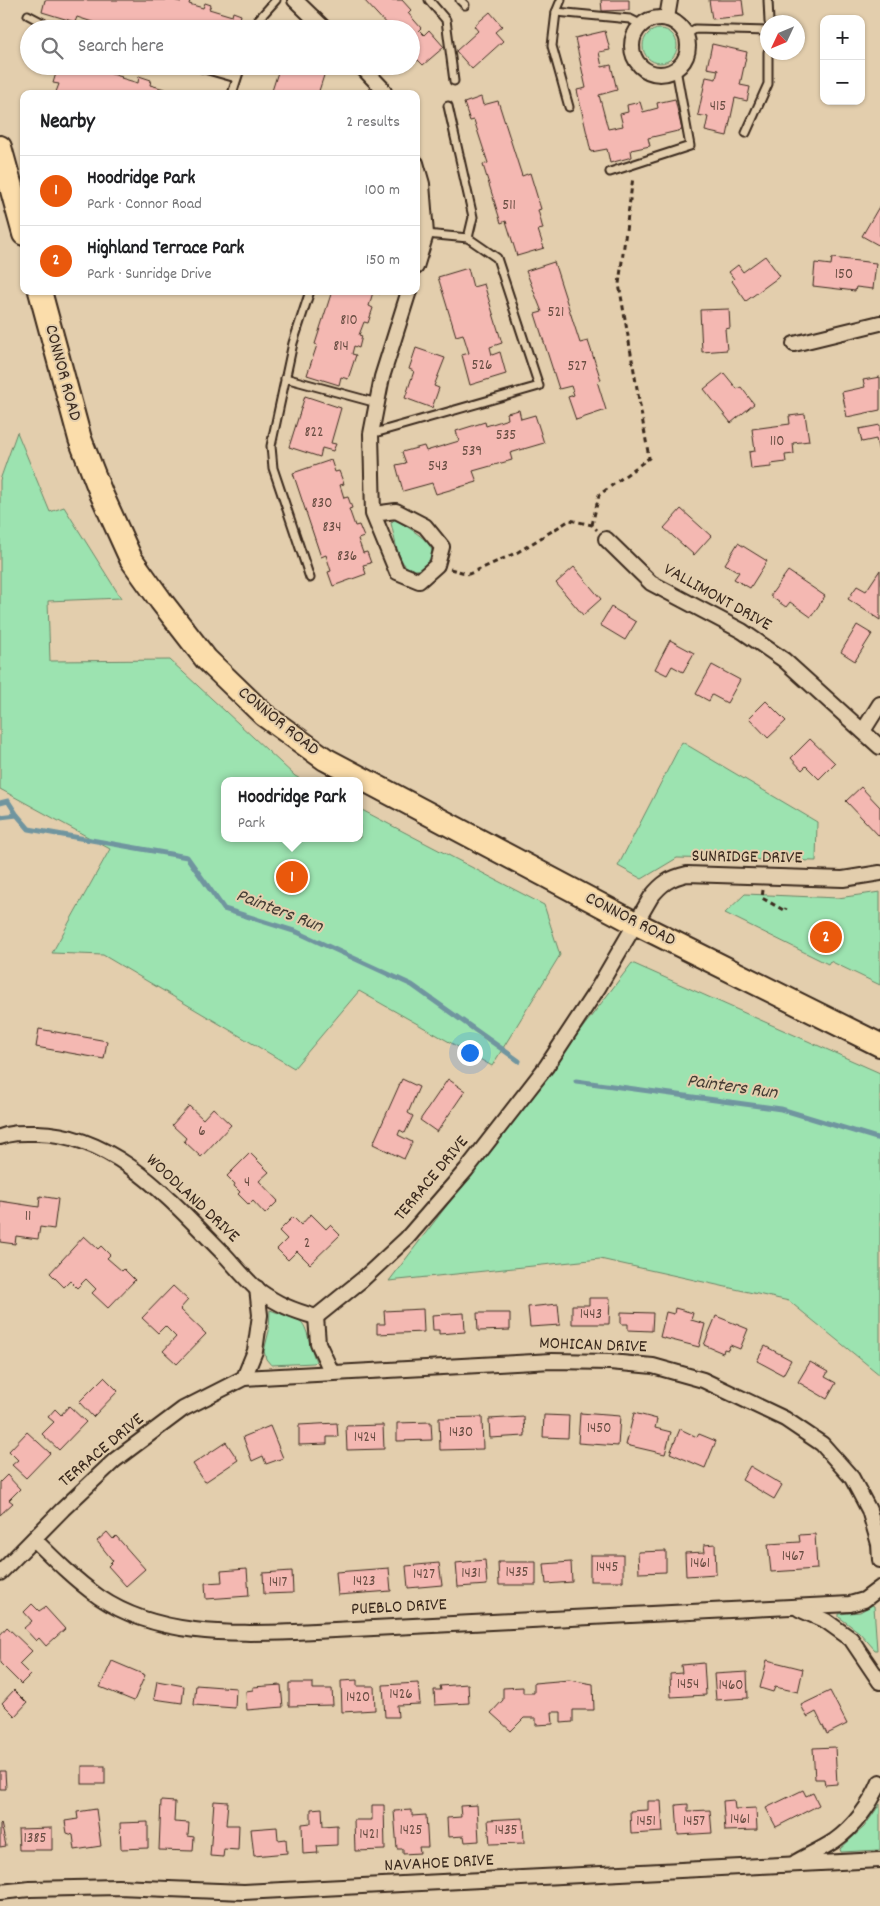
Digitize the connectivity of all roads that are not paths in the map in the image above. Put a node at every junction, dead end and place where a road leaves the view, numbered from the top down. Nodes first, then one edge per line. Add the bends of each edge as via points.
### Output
1 (276, 0) edge
2 (295, 0) edge
3 (429, 0) edge
4 (561, 0) edge
5 (670, 0) edge
6 (768, 0) edge
7 (556, 12) junction
8 (28, 15) dead end
9 (769, 15) edge
10 (667, 18) junction
11 (38, 20) edge
12 (258, 20) edge
13 (316, 20) edge
14 (642, 25) junction
15 (760, 31) edge
16 (686, 35) junction
17 (768, 60) edge
18 (676, 69) junction
19 (226, 75) edge
20 (237, 75) edge
21 (370, 75) edge
22 (236, 78) junction
23 (454, 81) dead end
24 (233, 90) edge
25 (383, 90) edge
26 (448, 106) dead end
27 (569, 107) dead end
28 (746, 133) dead end
29 (0, 147) edge
30 (610, 172) dead end
31 (420, 177) edge
32 (20, 220) edge
33 (426, 234) junction
34 (468, 238) junction
35 (420, 254) edge
36 (41, 295) edge
37 (309, 295) edge
38 (408, 295) edge
39 (880, 323) edge
40 (794, 344) dead end
41 (285, 378) junction
42 (377, 403) junction
43 (371, 434) junction
44 (373, 514) junction
45 (606, 539) road end
46 (310, 578) dead end
47 (880, 704) edge
48 (863, 731) junction
49 (880, 747) edge
50 (359, 777) edge
51 (363, 779) edge
52 (880, 873) edge
53 (636, 923) junction
54 (880, 1045) edge
55 (0, 1137) edge
56 (257, 1288) junction
57 (316, 1317) junction
58 (332, 1373) junction
59 (244, 1378) junction
60 (34, 1539) junction
61 (880, 1560) edge
62 (0, 1574) edge
63 (880, 1588) edge
64 (796, 1607) junction
65 (880, 1682) edge
66 (880, 1782) edge
67 (880, 1860) edge
68 (793, 1864) junction
69 (0, 1892) edge

1 - 12 lane
2 - 13 street
3 - 23 lane via 446,20
4 - 7 lane
5 - 10 street
6 - 9 lane
7 - 14 lane via 630,19
7 - 27 lane via 552,46
8 - 11 lane
10 - 14 street via 649,20
10 - 16 street via 682,28
14 - 18 street via 632,41 632,50 641,66 658,74
15 - 16 lane via 695,29
16 - 18 street via 687,54
17 - 28 lane via 768,84
18 - 30 lane via 690,146
19 - 22 lane
20 - 22 lane
21 - 25 street
22 - 24 lane
26 - 34 lane via 474,217
29 - 32 main road
31 - 33 street
33 - 34 lane
33 - 35 street
34 - 43 lane via 497,258 539,386
36 - 50 main road, CONNOR ROAD via 80,439 132,559 206,659 264,715 325,759
37 - 41 lane
38 - 42 street
39 - 40 street
41 - 42 lane
41 - 46 lane via 270,446 273,468
42 - 43 street
43 - 44 street
44 - 44 street via 396,512 425,526 442,547 437,565 419,582 397,572
45 - 48 street, VALLIMONT DRIVE via 651,583 742,630 784,660
47 - 48 street
48 - 49 street, VALLIMONT DRIVE
51 - 53 main road, CONNOR ROAD
52 - 53 street, SUNRIDGE DRIVE via 843,879 687,874 659,886
53 - 54 main road, CONNOR ROAD
53 - 57 street, TERRACE DRIVE via 546,1067 466,1170 407,1238
55 - 56 street, WOODLAND DRIVE via 11,1133 55,1133 98,1147 136,1170
56 - 57 street, WOODLAND DRIVE via 284,1307
56 - 59 street via 260,1316 255,1352
57 - 58 street via 318,1343
58 - 59 street, TERRACE DRIVE
58 - 61 street, MOHICAN DRIVE via 552,1361 610,1362 653,1366 703,1380 785,1419 822,1444 852,1478 869,1510
59 - 60 street, TERRACE DRIVE via 183,1409 115,1460
60 - 62 street, TERRACE DRIVE
60 - 64 street, PUEBLO DRIVE via 100,1598 142,1618 183,1628 232,1634
63 - 64 street, PUEBLO DRIVE via 864,1600 850,1604
64 - 65 street, PUEBLO DRIVE via 826,1621 851,1639
66 - 68 street via 874,1797 857,1819 835,1840
67 - 68 street, NAVAHOE DRIVE
68 - 69 street, NAVAHOE DRIVE via 244,1892 118,1887

